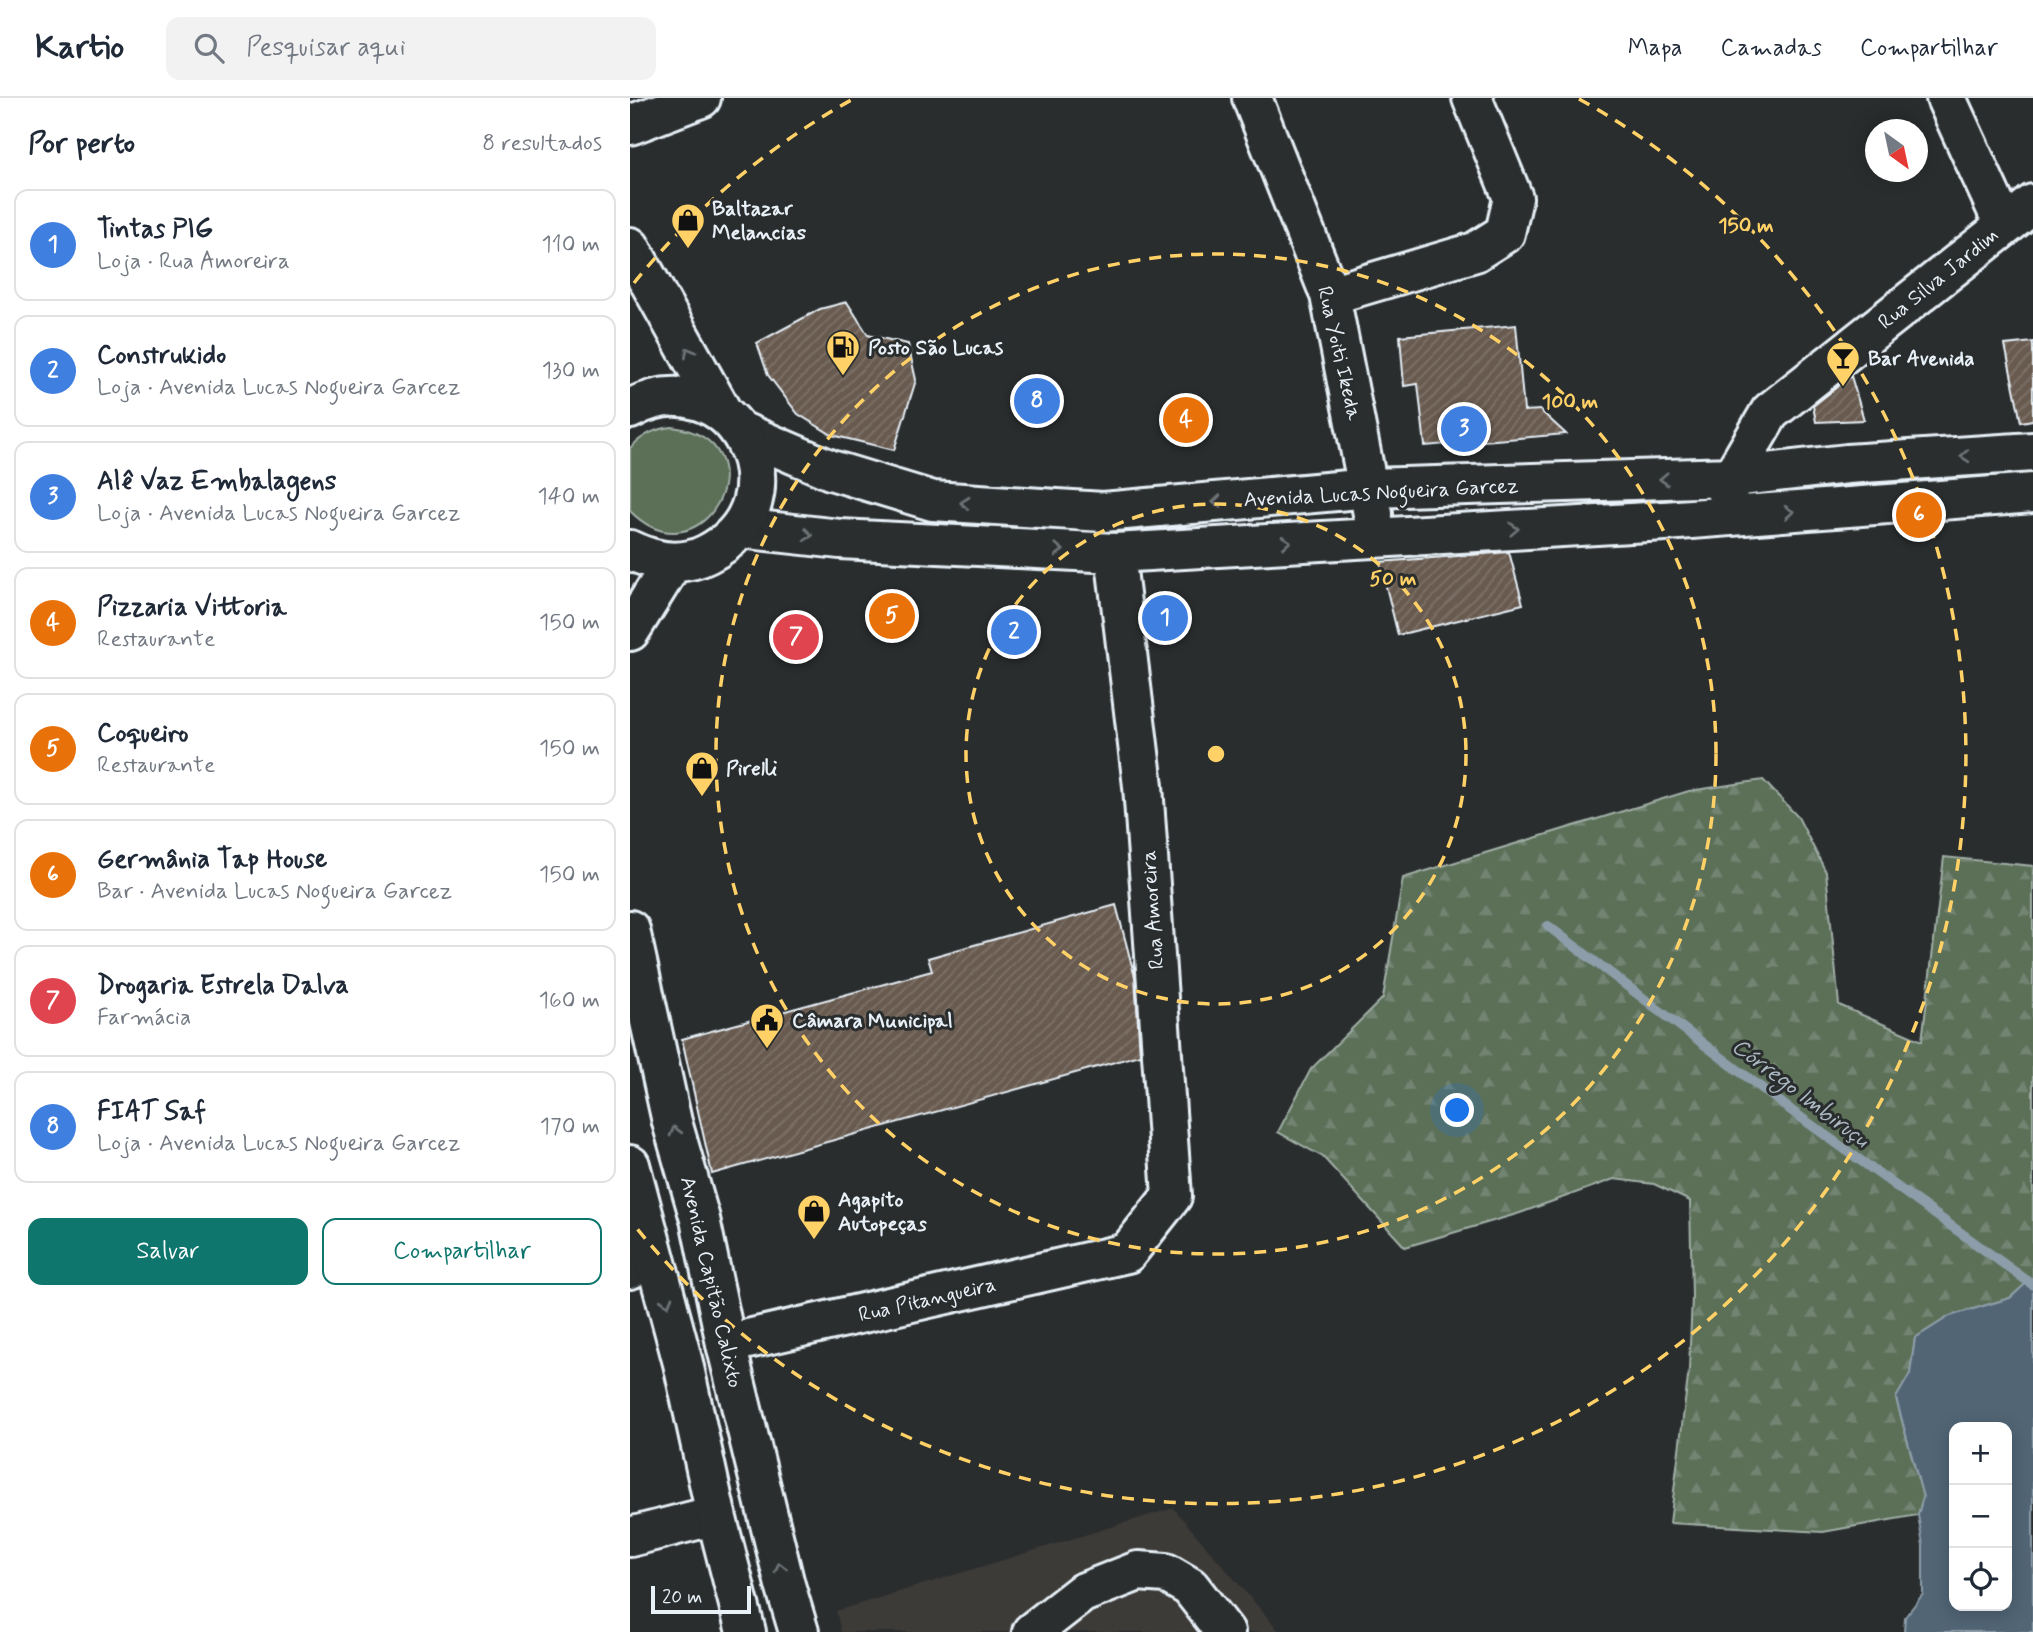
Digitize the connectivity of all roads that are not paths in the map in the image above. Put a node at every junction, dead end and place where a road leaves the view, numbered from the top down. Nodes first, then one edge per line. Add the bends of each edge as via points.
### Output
1 (701, 98) edge
2 (1252, 98) edge
3 (1472, 98) edge
4 (1946, 98) edge
5 (630, 125) edge
6 (2019, 214) edge
7 (630, 247) edge
8 (1330, 295) junction
9 (630, 409) edge
10 (731, 421) junction
11 (2033, 452) edge
12 (1732, 477) junction
13 (1370, 488) junction
14 (2033, 493) edge
15 (1013, 508) junction
16 (1721, 517) junction
17 (740, 528) junction
18 (1375, 536) junction
19 (1010, 548) junction
20 (630, 550) edge
21 (1115, 553) junction
22 (673, 562) junction
23 (630, 631) edge
24 (630, 930) edge
25 (630, 1165) edge
26 (1128, 1253) joint
27 (642, 1263) edge
28 (726, 1344) junction
29 (716, 1515) junction
30 (630, 1537) edge
31 (746, 1632) edge
32 (799, 1632) edge
33 (1032, 1632) edge
34 (1225, 1632) edge

1 - 5 street
2 - 8 street, Rua Yoiti Ikeda
3 - 8 street via 1514,198 1505,233 1475,252
4 - 6 street
6 - 12 street, Rua Silva Jardim via 1770,412
10 -> 7 street
8 - 13 street, Rua Yoiti Ikeda
9 - 10 street, Avenida Lucas Nogueira Garcez via 647,400 673,396 699,400
15 -> 10 street, Avenida Lucas Nogueira Garcez via 933,500 831,470
10 - 17 street via 752,454 756,479 752,505
11 -> 12 street, Avenida Lucas Nogueira Garcez
12 -> 13 street, Avenida Lucas Nogueira Garcez
12 - 16 street, Rua Silva Jardim
13 -> 15 street, Avenida Lucas Nogueira Garcez via 1103,512
13 - 18 street, Rua Yoiti Ikeda
16 -> 14 street, Avenida Lucas Nogueira Garcez
15 - 19 street
18 -> 16 street, Avenida Lucas Nogueira Garcez
17 -> 19 street, Avenida Lucas Nogueira Garcez via 840,539
17 - 22 street via 722,546 698,558
21 -> 18 street, Avenida Lucas Nogueira Garcez
19 -> 21 street, Avenida Lucas Nogueira Garcez
20 - 22 street via 647,559
21 - 26 street, Rua Amoreira via 1143,786 1172,1196
22 - 23 street
28 -> 24 street, Avenida Capitão Calixto
25 - 27 street
26 - 28 street, Rua Pitangueira
27 -> 29 street via 683,1363
32 -> 28 street, Avenida Capitão Calixto
29 - 30 street
29 - 31 street
33 - 34 street via 1082,1593 1138,1571 1166,1573 1191,1587

